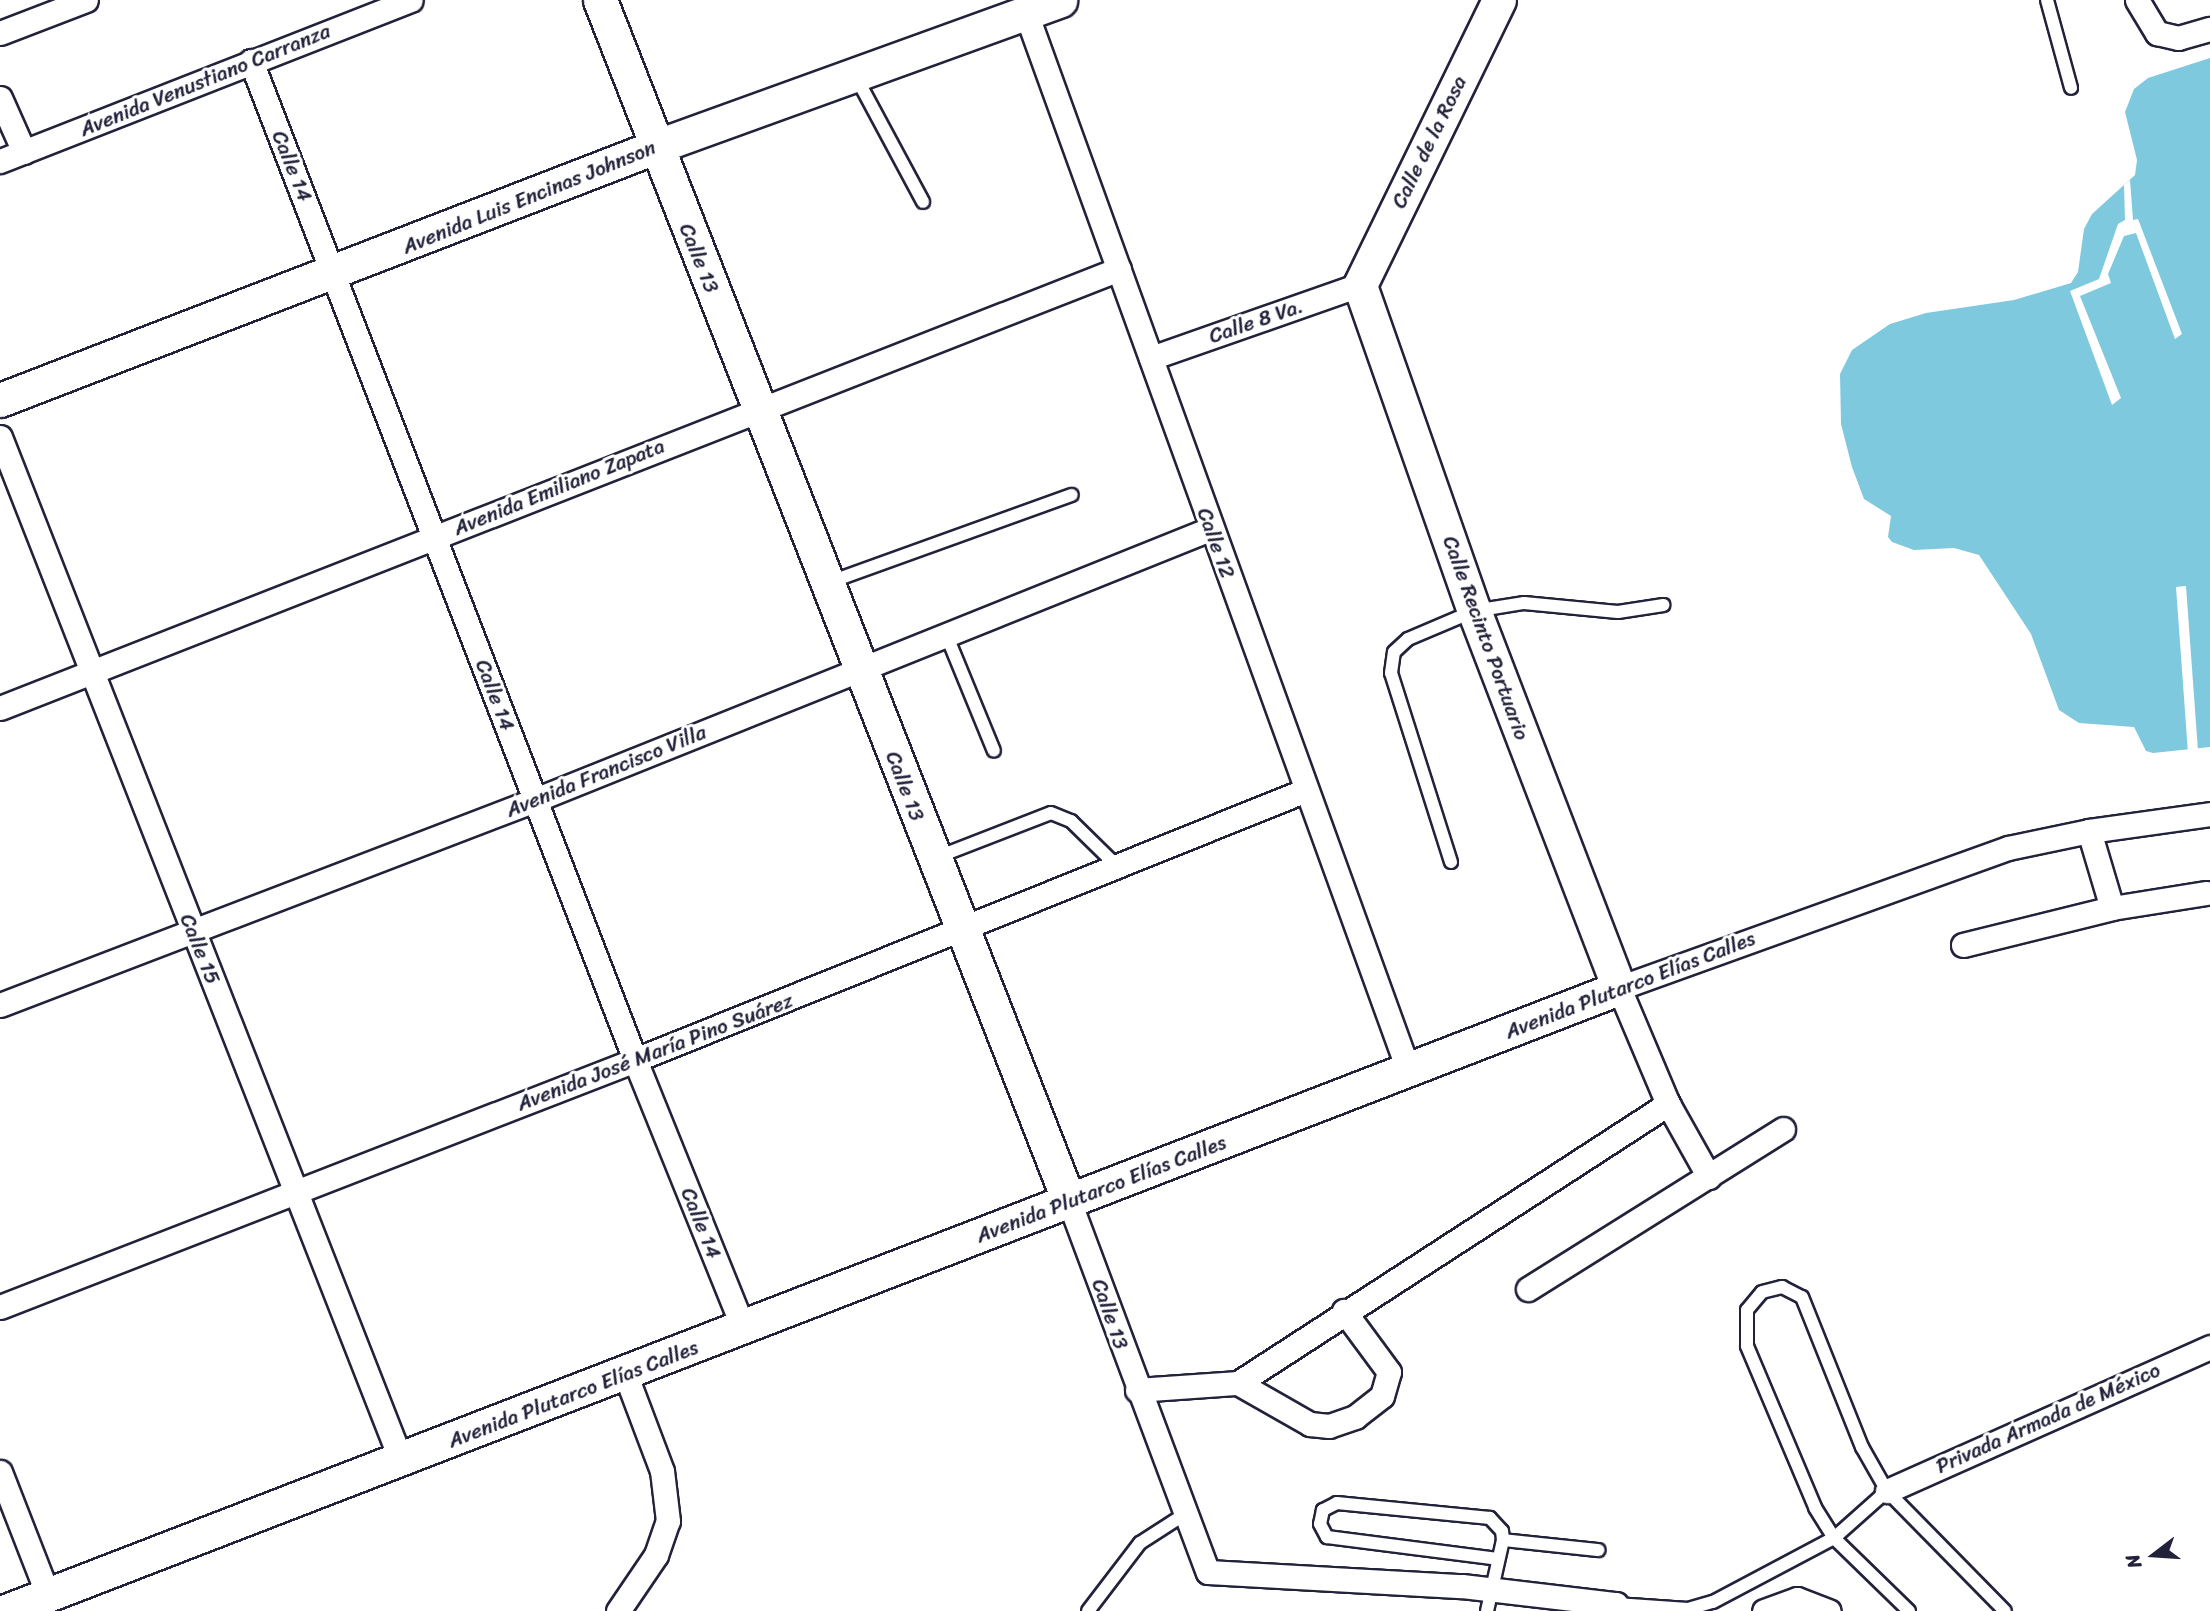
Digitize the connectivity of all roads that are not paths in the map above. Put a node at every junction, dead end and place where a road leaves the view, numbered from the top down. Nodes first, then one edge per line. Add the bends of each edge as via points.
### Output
1 (86, 0) edge
2 (411, 0) edge
3 (600, 0) edge
4 (1060, 0) edge
5 (1499, 0) edge
6 (2047, 0) edge
7 (2137, 0) edge
8 (1026, 13) junction
9 (2210, 29) edge
10 (0, 33) edge
11 (251, 61) junction
12 (855, 75) junction
13 (2071, 88) dead end
14 (0, 98) edge
15 (655, 147) junction
16 (24, 152) junction
17 (0, 161) edge
18 (923, 202) dead end
19 (1119, 269) junction
20 (335, 274) junction
21 (1360, 285) junction
22 (1152, 358) junction
23 (0, 400) edge
24 (759, 407) junction
25 (0, 437) edge
26 (1072, 495) dead end
27 (1210, 529) junction
28 (436, 536) junction
29 (827, 583) junction
30 (1663, 605) dead end
31 (1474, 611) junction
32 (946, 634) junction
33 (859, 669) junction
34 (92, 674) junction
35 (0, 708) edge
36 (994, 751) dead end
37 (1306, 790) junction
38 (535, 800) junction
39 (2210, 814) edge
40 (2089, 831) junction
41 (934, 858) junction
42 (1451, 862) dead end
43 (1118, 867) junction
44 (2207, 893) dead end
45 (2112, 908) junction
46 (193, 931) junction
47 (962, 931) junction
48 (1963, 945) dead end
49 (1619, 988) junction
50 (0, 1005) edge
51 (635, 1060) junction
52 (1409, 1072) junction
53 (1668, 1104) junction
54 (1783, 1129) dead end
55 (1709, 1177) junction
56 (298, 1190) junction
57 (1069, 1201) junction
58 (1528, 1289) dead end
59 (0, 1307) edge
60 (1344, 1311) junction
61 (743, 1328) junction
62 (2210, 1348) edge
63 (625, 1373) junction
64 (1238, 1383) junction
65 (1137, 1390) junction
66 (401, 1460) junction
67 (0, 1472) edge
68 (1887, 1491) junction
69 (1185, 1514) junction
70 (1834, 1538) junction
71 (1503, 1540) junction
72 (1598, 1550) dead end
73 (1498, 1559) junction
74 (1488, 1600) edge
75 (1534, 1602) edge
76 (51, 1603) edge
77 (1587, 1606) edge
78 (1618, 1608) edge
79 (6, 1611) edge
80 (618, 1611) edge
81 (1088, 1611) edge
82 (1764, 1611) edge
83 (1829, 1611) edge
84 (1909, 1611) edge
85 (2005, 1611) edge

1 - 10 street
2 - 11 street, Avenida Venustiano Carranza
3 - 15 street, Calle 13
4 - 8 street, Avenida Luis Encinas Johnson
5 - 21 street, Calle de la Rosa
6 - 13 lane
7 - 9 street via 2151,27 2169,37
8 - 12 street, Avenida Luis Encinas Johnson
8 - 19 street, Calle 12
11 - 16 street, Avenida Venustiano Carranza
11 - 20 street, Calle 14
12 - 15 street, Avenida Luis Encinas Johnson
12 - 18 lane
14 - 16 street
15 - 20 street, Avenida Luis Encinas Johnson
15 - 24 street, Calle 13
16 - 17 street, Avenida Venustiano Carranza
19 - 22 street, Calle 12
19 - 24 street, Avenida Emiliano Zapata
20 - 23 street, Avenida Luis Encinas Johnson
20 - 28 street, Calle 14
21 - 22 street, Calle 8 Va.
21 - 31 street, Calle Recinto Portuario
22 - 27 street, Calle 12
24 - 28 street, Avenida Emiliano Zapata
24 - 29 street, Calle 13
25 - 34 street, Calle 15
26 - 29 lane
27 - 32 street, Avenida Francisco Villa
27 - 37 street, Calle 12
28 - 34 street, Avenida Emiliano Zapata
28 - 38 street, Calle 14
29 - 33 street, Calle 13
30 - 31 lane via 1618,612 1524,603
31 - 42 lane via 1408,639 1395,652 1391,673
31 - 49 street, Calle Recinto Portuario
32 - 33 street, Avenida Francisco Villa
32 - 36 lane
33 - 38 street, Avenida Francisco Villa
33 - 41 street, Calle 13
34 - 35 street, Avenida Emiliano Zapata
34 - 46 street, Calle 15
37 - 43 street, Avenida José María Pino Suárez
37 - 52 street, Calle 12
38 - 46 street, Avenida Francisco Villa
38 - 51 street, Calle 14
39 - 40 street, Avenida Plutarco Elías Calles
40 - 45 street
40 - 49 street, Avenida Plutarco Elías Calles via 1944,868
41 - 43 lane via 1051,813 1071,821
41 - 47 street, Calle 13
43 - 47 street, Avenida José María Pino Suárez
44 - 45 street
45 - 48 street
46 - 50 street, Avenida Francisco Villa
46 - 56 street, Calle 15
47 - 51 street, Avenida José María Pino Suárez
47 - 57 street, Calle 13
49 - 52 street, Avenida Plutarco Elías Calles
49 - 53 street
51 - 56 street, Avenida José María Pino Suárez
51 - 61 street, Calle 14
52 - 57 street, Avenida Plutarco Elías Calles
53 - 55 street
53 - 60 street
54 - 55 street
55 - 58 street
56 - 59 street, Avenida José María Pino Suárez
56 - 66 street, Calle 15
57 - 61 street, Avenida Plutarco Elías Calles
57 - 65 street, Calle 13
60 - 64 street
60 - 64 street via 1389,1371 1382,1396 1355,1417 1329,1426 1310,1424
61 - 63 street, Avenida Plutarco Elías Calles
62 - 68 street, Privada Armada de México
63 - 66 street, Avenida Plutarco Elías Calles
63 - 80 street via 662,1472 668,1521 656,1555
64 - 65 street
65 - 69 street, Calle 13
66 - 76 street, Avenida Plutarco Elías Calles
67 - 76 street
68 - 70 lane
68 - 70 lane via 1863,1447 1802,1297 1782,1287 1762,1292 1747,1310 1747,1346 1815,1507
68 - 85 lane
69 - 74 street, Calle 13 via 1208,1572
69 - 81 lane via 1140,1543
70 - 78 lane via 1713,1602 1688,1609
70 - 84 lane
71 - 72 lane
71 - 73 lane
71 - 73 lane via 1499,1525 1485,1517 1337,1503 1323,1510 1320,1524 1327,1537
73 - 74 lane
74 - 75 street
75 - 77 street
76 - 79 street, Avenida Plutarco Elías Calles
77 - 78 street
82 - 83 street via 1797,1599

